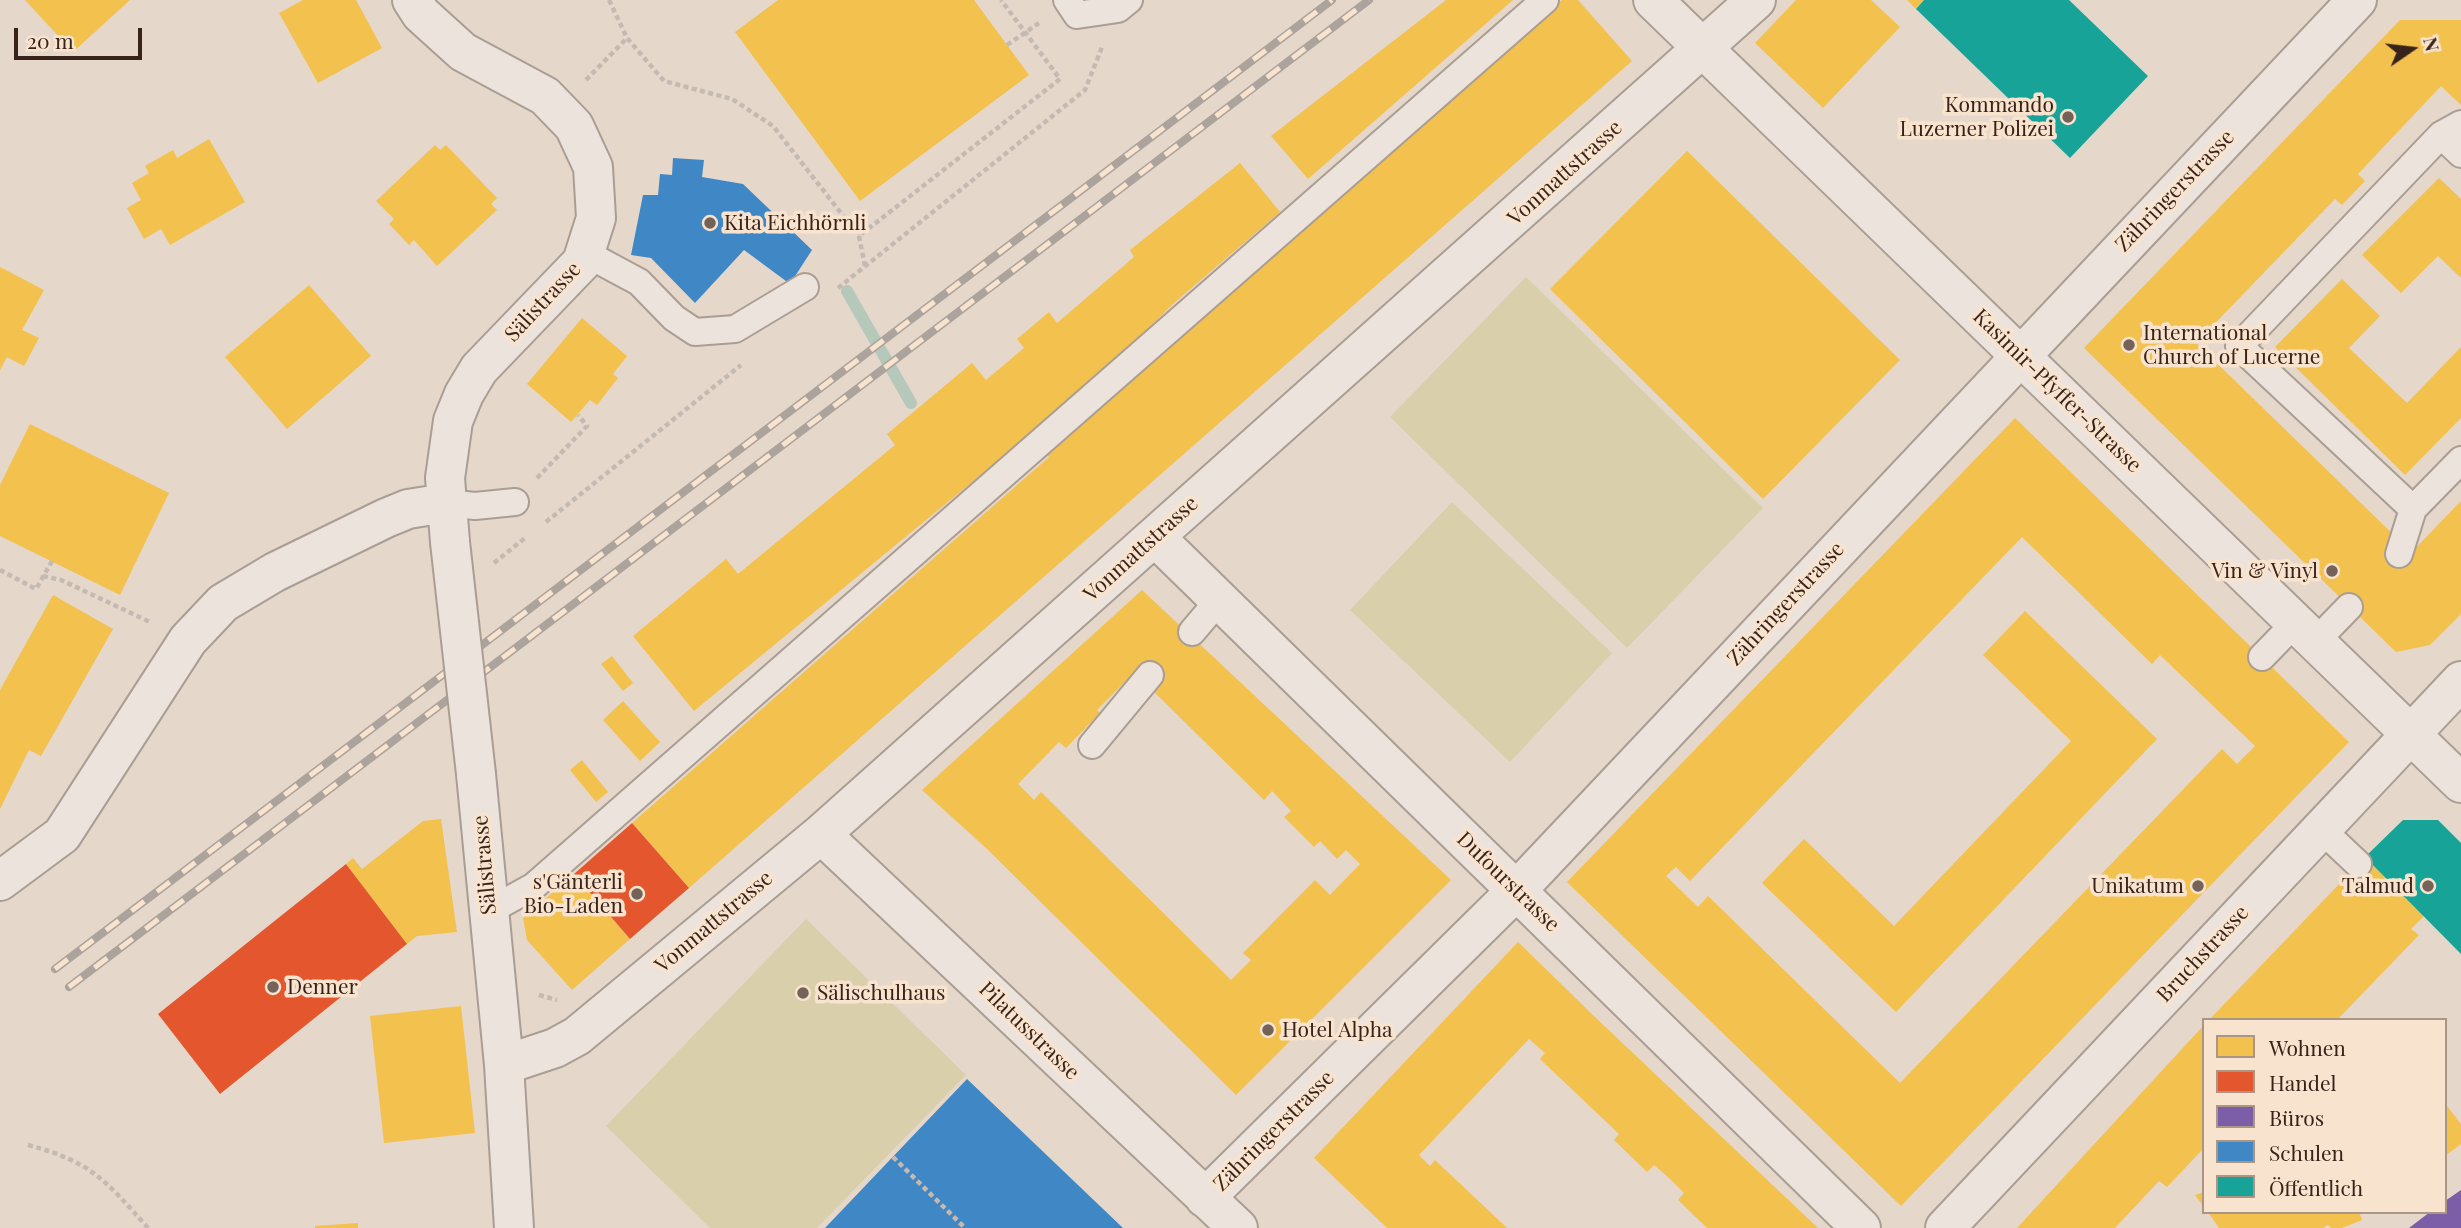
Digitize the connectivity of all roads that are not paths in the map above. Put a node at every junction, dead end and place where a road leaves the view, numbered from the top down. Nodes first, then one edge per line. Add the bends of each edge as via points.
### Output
1 (412, 0) edge
2 (1067, 0) edge
3 (1129, 0) edge
4 (1545, 0) edge
5 (1653, 0) edge
6 (1756, 0) edge
7 (2357, 0) edge
8 (1704, 49) junction
9 (2451, 129) edge
10 (2461, 154) edge
11 (585, 253) junction
12 (805, 287) dead end
13 (2019, 355) junction
14 (2461, 460) edge
15 (515, 502) road end
16 (446, 503) junction
17 (2413, 509) junction
18 (1155, 537) junction
19 (2399, 554) dead end
20 (1219, 600) junction
21 (2349, 607) dead end
22 (1192, 632) dead end
23 (2306, 632) junction
24 (2262, 657) dead end
25 (1150, 675) dead end
26 (2461, 681) edge
27 (2410, 733) junction
28 (1092, 745) dead end
29 (2461, 783) edge
30 (2321, 829) junction
31 (821, 834) junction
32 (2358, 864) dead end
33 (0, 881) edge
34 (1516, 891) junction
35 (489, 911) junction
36 (504, 1065) junction
37 (1205, 1198) junction
38 (514, 1228) edge
39 (1238, 1228) edge
40 (1861, 1228) edge
41 (1945, 1228) edge

1 - 11 street, Sälistrasse via 463,52 545,96 574,126 593,167 596,218
2 - 3 lane via 1077,15 1118,9
4 - 35 lane via 534,886
5 - 8 street, Kasimir-Pfyffer-Strasse
6 - 8 street, Vonmattstrasse
7 - 13 street, Zähringerstrasse
8 - 13 street, Kasimir-Pfyffer-Strasse
8 - 18 street, Vonmattstrasse
9 - 10 lane
9 - 17 lane via 2239,346
11 - 12 lane, Sälistrasse via 639,282 674,318 695,332 735,329
11 - 16 street, Sälistrasse via 582,262 479,369 464,394 447,452
13 - 23 street, Kasimir-Pfyffer-Strasse
13 - 34 street, Zähringerstrasse
14 - 17 lane
15 - 16 lane
16 - 33 street via 408,509 275,572 223,603 188,639 62,835
16 - 35 street, Sälistrasse, bridge
17 - 19 lane
18 - 20 street, Dufourstrasse
18 - 31 street, Vonmattstrasse
20 - 22 lane
20 - 34 street, Dufourstrasse
21 - 23 lane
23 - 24 lane
23 - 27 street, Kasimir-Pfyffer-Strasse
25 - 28 lane
26 - 27 street, Bruchstrasse
27 - 29 street, Kasimir-Pfyffer-Strasse
27 - 30 street, Bruchstrasse
30 - 32 lane
30 - 41 street, Bruchstrasse
31 - 36 street, Vonmattstrasse via 577,1036
31 - 37 street, Pilatusstrasse
34 - 37 street, Zähringerstrasse
34 - 40 street, Dufourstrasse
35 - 36 street, Sälistrasse
36 - 38 street, Sälistrasse
37 - 39 street, Pilatusstrasse

